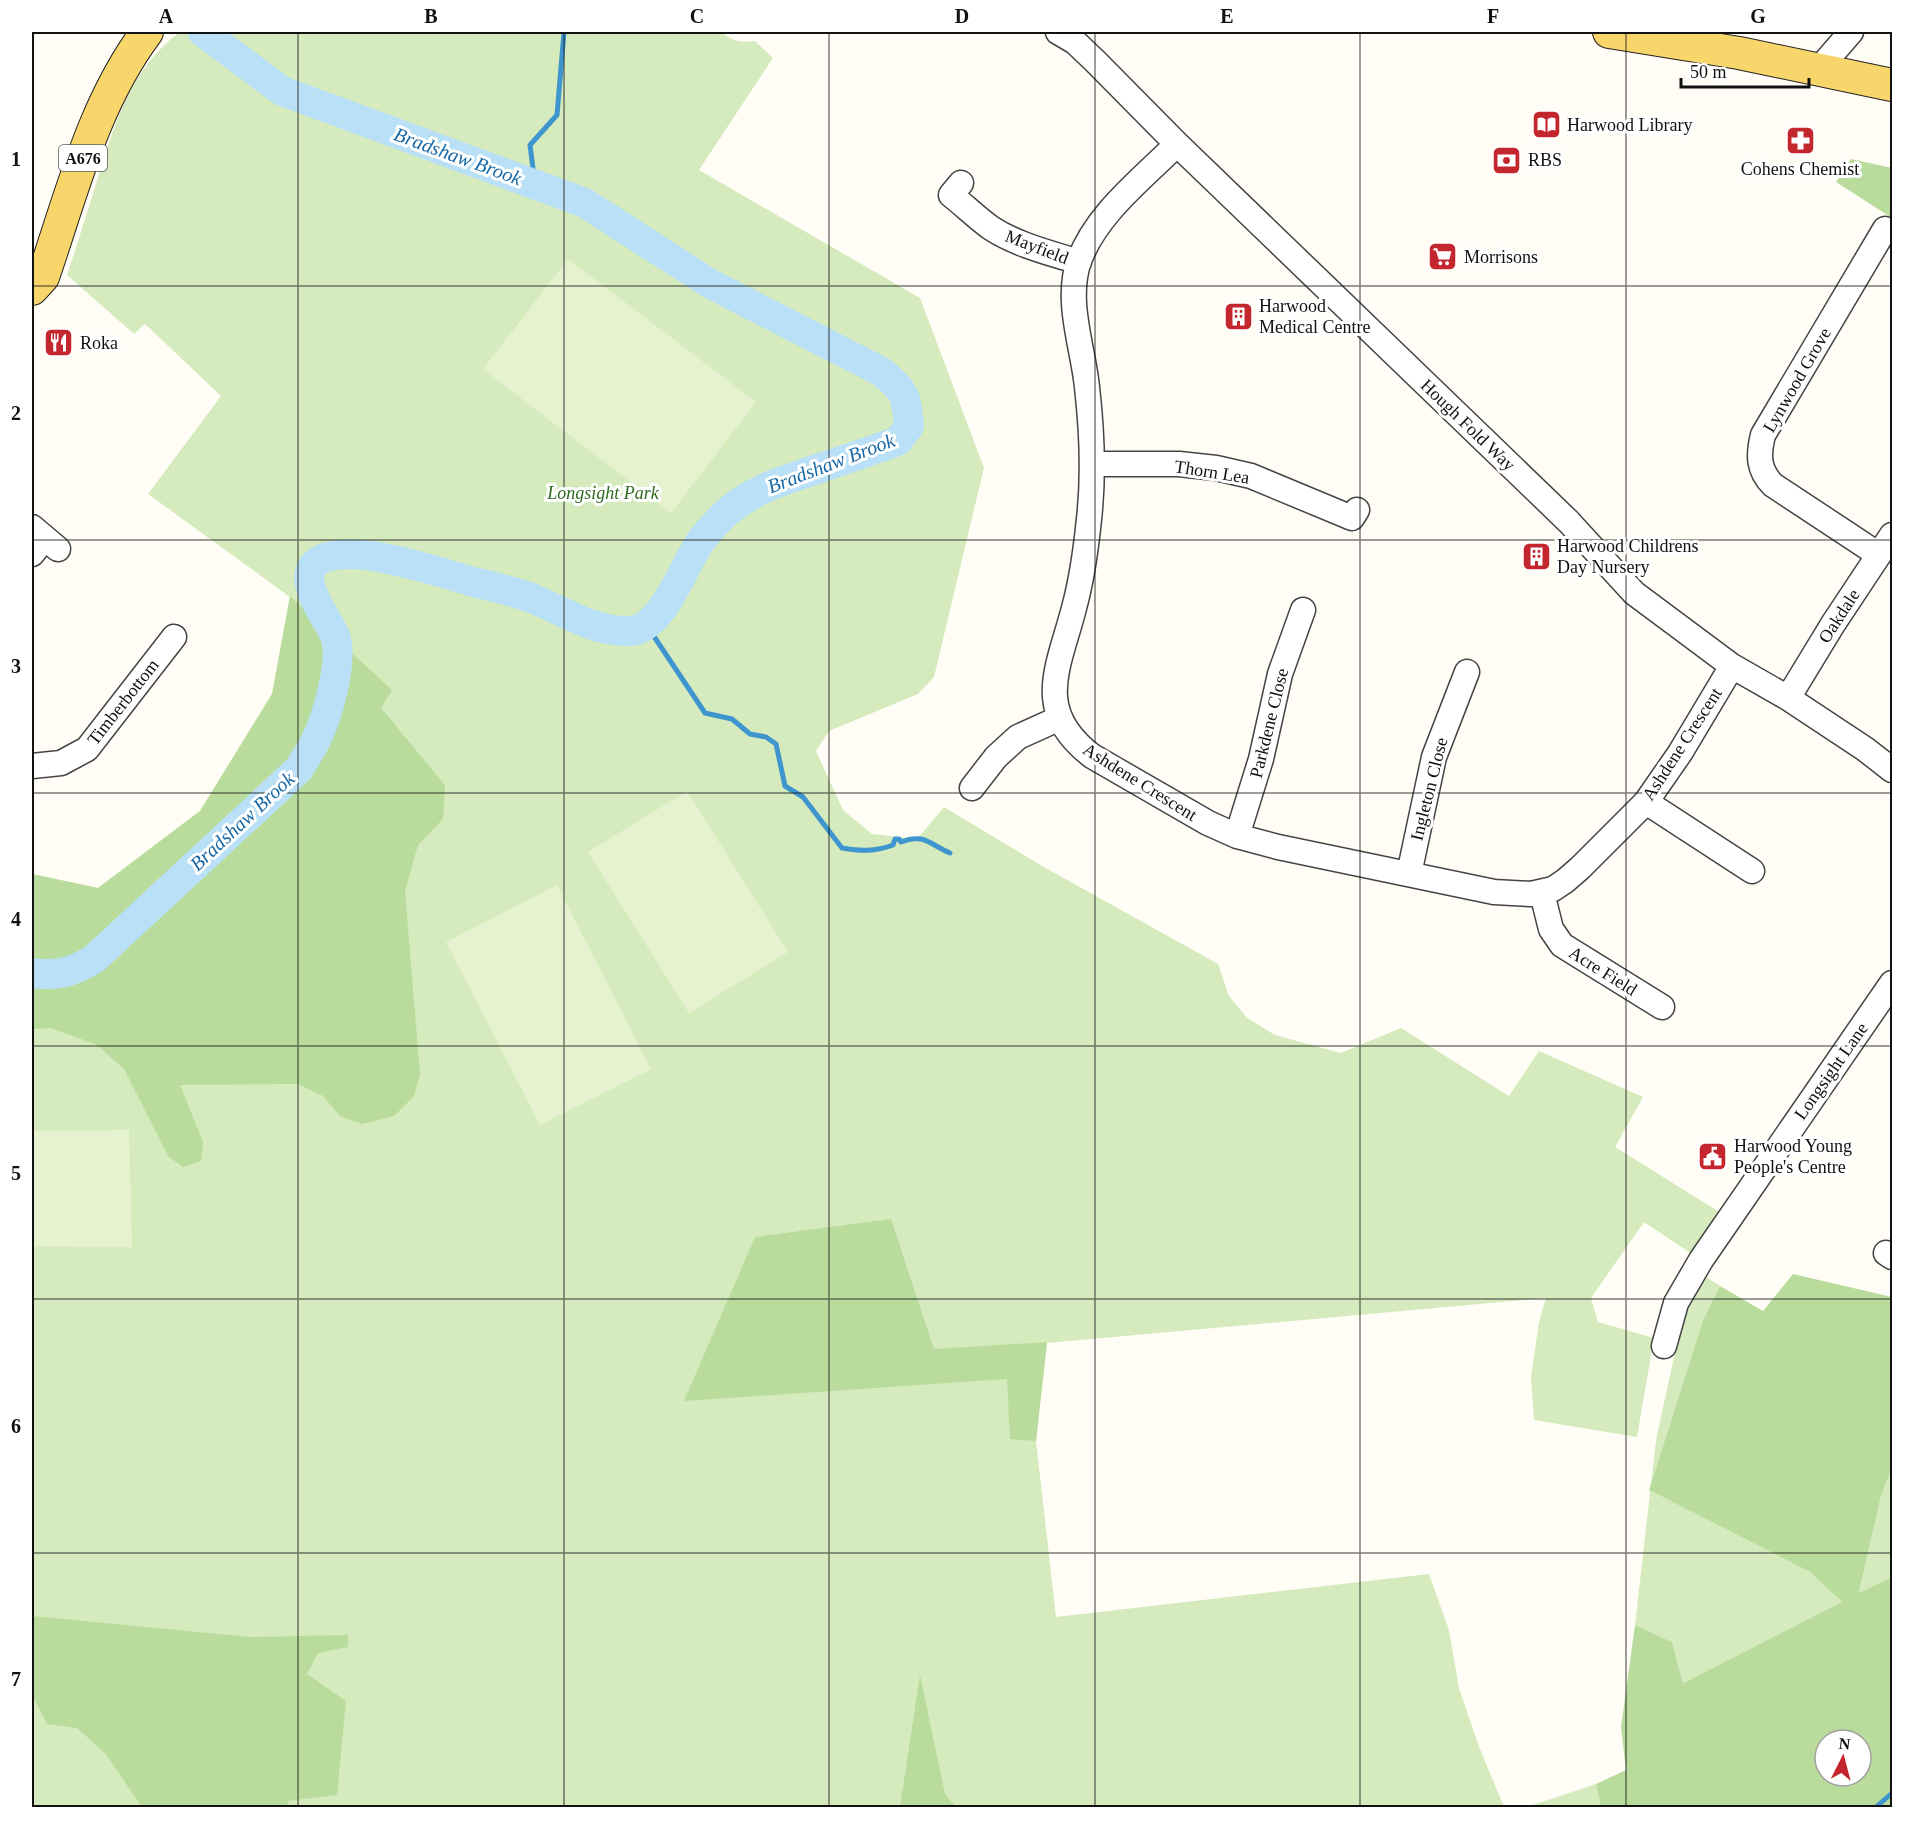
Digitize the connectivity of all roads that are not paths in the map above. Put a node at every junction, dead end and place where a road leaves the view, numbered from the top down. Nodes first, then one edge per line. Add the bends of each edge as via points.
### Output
1 (147, 32) edge
2 (1609, 32) edge
3 (1851, 32) edge
4 (1072, 35) edge
5 (1819, 69) junction
6 (1893, 84) edge
7 (1177, 144) junction
8 (961, 183) dead end
9 (1885, 229) dead end
10 (1079, 262) junction
11 (32, 289) edge
12 (1092, 464) junction
13 (1357, 510) dead end
14 (1886, 545) edge
15 (1304, 610) dead end
16 (174, 637) dead end
17 (1732, 666) junction
18 (1469, 673) dead end
19 (1788, 698) junction
20 (1060, 718) junction
21 (32, 766) edge
22 (1893, 770) edge
23 (972, 788) dead end
24 (1646, 802) junction
25 (1237, 836) junction
26 (1409, 874) junction
27 (1755, 874) dead end
28 (1542, 893) junction
29 (1893, 983) edge
30 (1665, 1011) dead end
31 (1664, 1346) dead end

1 - 11 main road, A676 via 120,71 106,101 43,277
2 - 5 main road
3 - 5 street
4 - 7 street, Hough Fold Way
5 - 6 main road
7 - 10 street, Ashdene Crescent via 1095,227
7 - 17 street, Hough Fold Way via 1569,522 1634,593
8 - 10 street, Mayfield via 951,195 991,228 1016,241
9 - 14 street, Lynwood Grove via 1763,435 1759,458 1765,477 1773,485
10 - 12 street, Ashdene Crescent via 1074,293 1087,384
12 - 13 street, Thorn Lea via 1216,468 1251,476 1352,518
12 - 20 street, Ashdene Crescent via 1080,586 1055,672 1053,689
14 - 19 street, Oakdale
15 - 25 street, Parkdene Close via 1280,674 1261,759
16 - 21 street, Timberbottom via 87,749 61,763
17 - 19 street, Hough Fold Way
17 - 24 street, Ashdene Crescent
18 - 26 street, Ingleton Close via 1434,756
19 - 22 street, Hough Fold Way
20 - 23 street via 1018,737
20 - 25 street, Ashdene Crescent via 1080,747 1092,756
24 - 27 street
24 - 28 street, Ashdene Crescent via 1580,868
25 - 26 street, Ashdene Crescent
26 - 28 street, Ashdene Crescent via 1509,894
28 - 30 street, Acre Field via 1551,929 1562,945
29 - 31 street, Longsight Lane via 1701,1260 1676,1303

